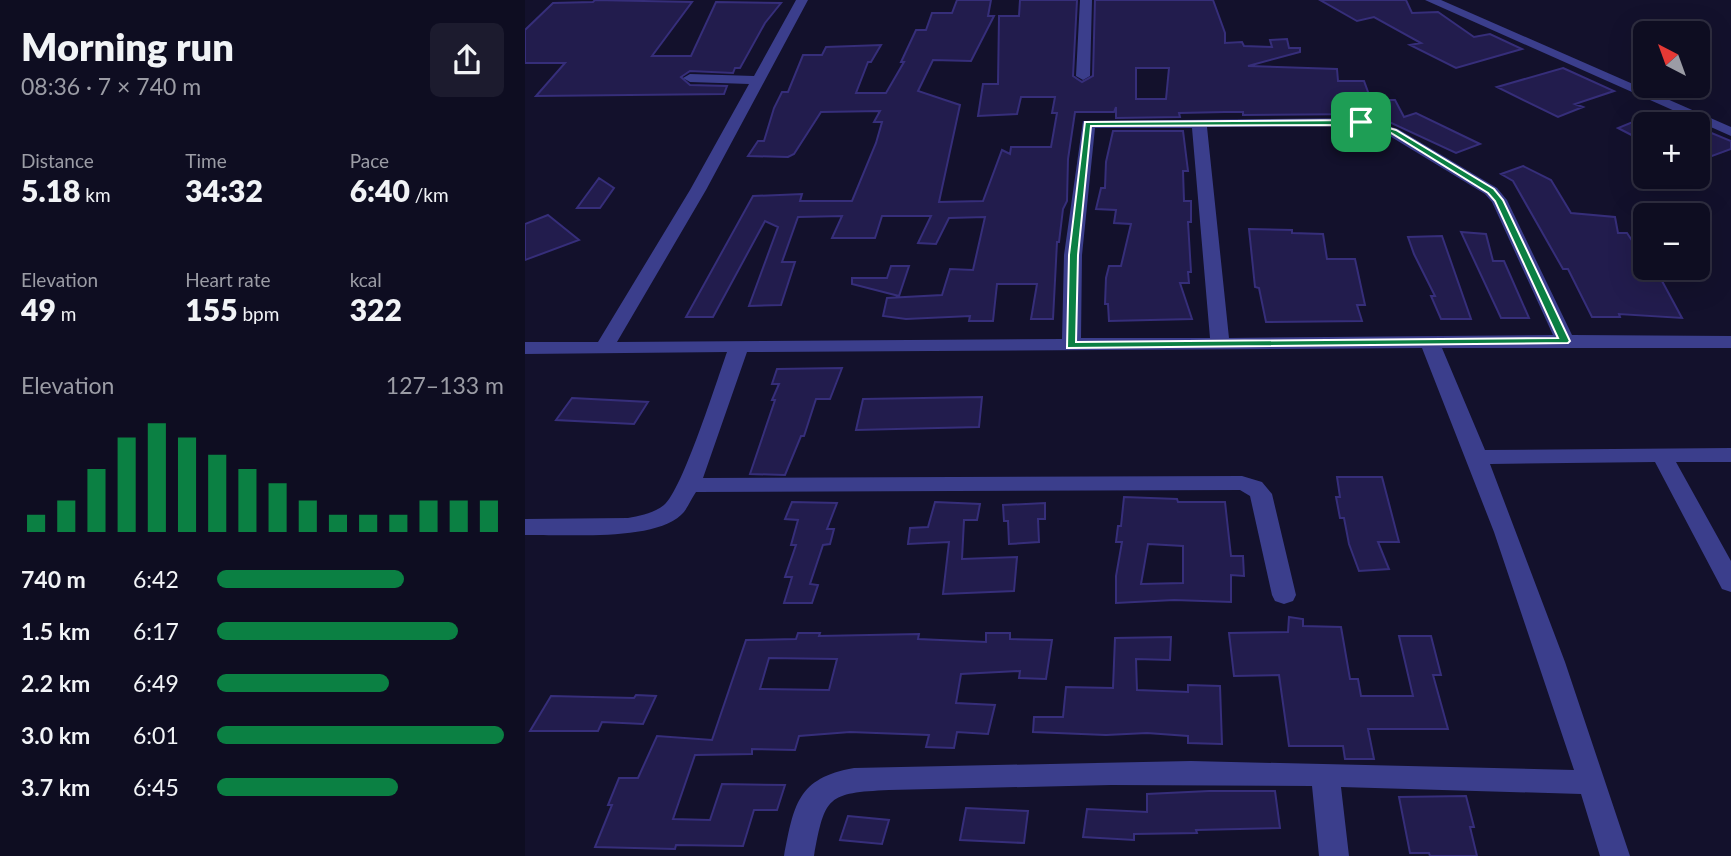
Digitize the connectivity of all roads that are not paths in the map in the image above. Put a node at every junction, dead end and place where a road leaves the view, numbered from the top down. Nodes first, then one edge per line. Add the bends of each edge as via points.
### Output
1 (802, 0) edge
2 (1086, 0) edge
3 (1431, 0) edge
4 (1083, 76) dead end
5 (690, 78) dead end
6 (756, 80) junction
7 (1199, 123) junction
8 (1731, 132) edge
9 (1565, 341) junction
10 (1731, 342) edge
11 (1430, 343) junction
12 (1220, 345) junction
13 (1071, 346) junction
14 (739, 347) junction
15 (525, 348) edge
16 (604, 348) junction
17 (1662, 456) junction
18 (1731, 456) edge
19 (1479, 457) junction
20 (689, 485) junction
21 (525, 527) edge
22 (1731, 583) edge
23 (1285, 595) dead end
24 (1325, 775) junction
25 (1592, 782) junction
26 (799, 856) edge
27 (1334, 856) edge
28 (1615, 856) edge

1 - 6 street
2 - 4 street
3 - 8 street
5 - 6 street
6 - 16 street via 698,190
7 - 9 street via 1361,122 1394,132 1499,200
7 - 12 street
7 - 13 street via 1088,124 1073,255
9 - 10 street
9 - 11 street
11 - 12 street
11 - 19 street
12 - 13 street
13 - 14 street
14 - 16 street
14 - 20 street
15 - 16 street
17 - 18 street
17 - 19 street
17 - 22 street
19 - 25 street
20 - 21 street via 673,510 652,521 628,526
20 - 23 street via 1242,483 1261,494
24 - 25 street
24 - 26 street via 1024,774 837,783 813,804
24 - 27 street
25 - 28 street

